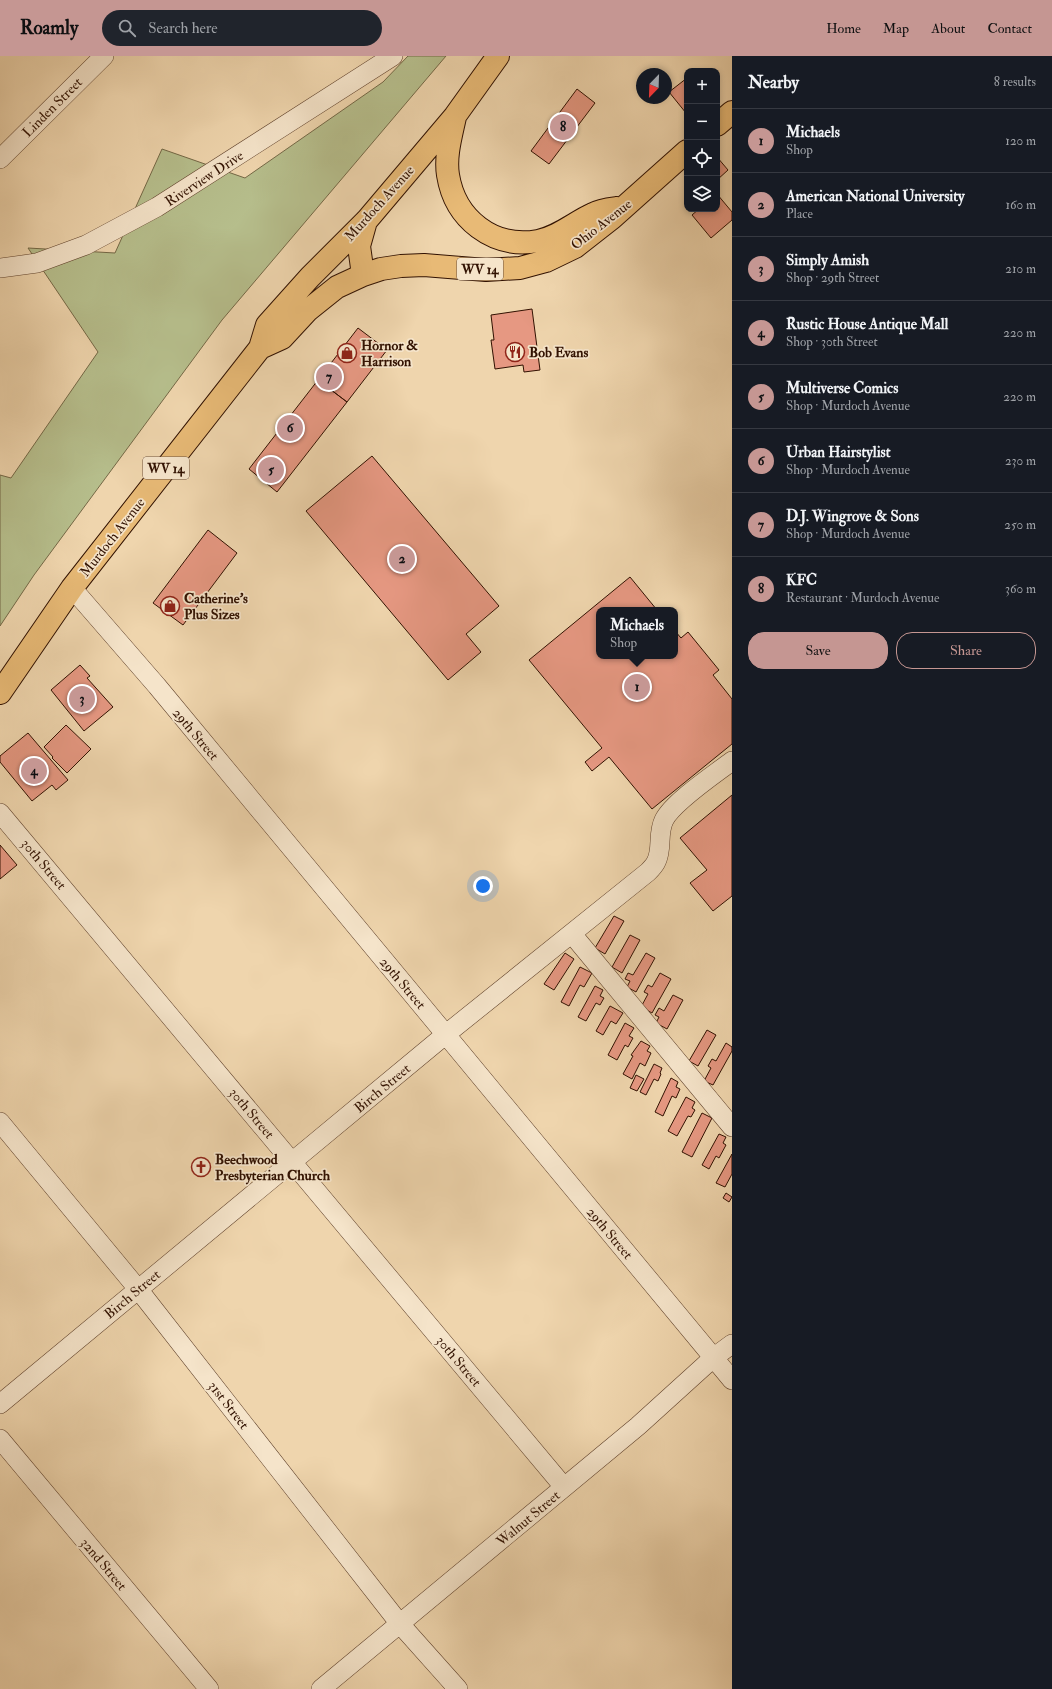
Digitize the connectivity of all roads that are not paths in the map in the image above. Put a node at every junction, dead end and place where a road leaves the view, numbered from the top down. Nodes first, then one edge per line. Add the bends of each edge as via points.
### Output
1 (104, 56) edge
2 (393, 56) edge
3 (498, 56) edge
4 (732, 112) edge
5 (455, 116) junction
6 (720, 122) edge
7 (684, 154) edge
8 (0, 159) edge
9 (624, 206) junction
10 (367, 220) junction
11 (0, 268) edge
12 (363, 275) junction
13 (337, 287) joint
14 (260, 348) junction
15 (72, 588) junction
16 (0, 693) edge
17 (732, 761) edge
18 (0, 813) edge
19 (572, 934) junction
20 (445, 1035) junction
21 (0, 1122) edge
22 (732, 1127) edge
23 (292, 1162) junction
24 (138, 1289) junction
25 (732, 1344) edge
26 (713, 1358) junction
27 (732, 1380) edge
28 (0, 1404) edge
29 (0, 1439) edge
30 (564, 1487) junction
31 (400, 1624) junction
32 (209, 1689) edge
33 (321, 1689) edge
34 (458, 1689) edge

1 - 8 street, Linden Street
2 - 11 street, Riverview Drive via 157,207 86,245 37,263
3 - 5 main road, Murdoch Avenue / WV 14
4 - 6 main road
5 - 9 main road via 447,155 453,194 460,209 471,222 485,232 502,240 539,241 566,230 594,213
5 - 10 main road, Murdoch Avenue / WV 14
7 - 9 main road, Ohio Avenue / WV 14
9 - 12 main road, Ohio Avenue / WV 14 via 574,247 546,261 520,268 486,270 424,265 401,266
10 - 12 main road via 359,246
10 - 14 main road, Murdoch Avenue / WV 14 via 267,325
12 - 13 main road, Ohio Avenue / WV 14
13 - 14 main road, Murdoch Avenue / WV 14 via 307,311 282,338
14 - 15 main road, Murdoch Avenue / WV 14
15 - 16 main road, Murdoch Avenue / WV 14
15 - 20 street, 29th Street via 157,686
17 - 19 street, Birch Street via 673,808 664,820 660,832 660,851 656,863 648,872
18 - 23 street, 30th Street
19 - 20 street, Birch Street
19 - 22 street
20 - 23 street, Birch Street
20 - 26 street, 29th Street
21 - 24 street, 31st Street
23 - 24 street, Birch Street
23 - 30 street, 30th Street
24 - 28 street, Birch Street
24 - 31 street, 31st Street
25 - 26 street, Walnut Street
26 - 27 street, 29th Street
26 - 30 street, Walnut Street via 638,1426
29 - 32 street, 32nd Street
30 - 31 street, Walnut Street
31 - 33 street, Walnut Street
31 - 34 street, 31st Street

